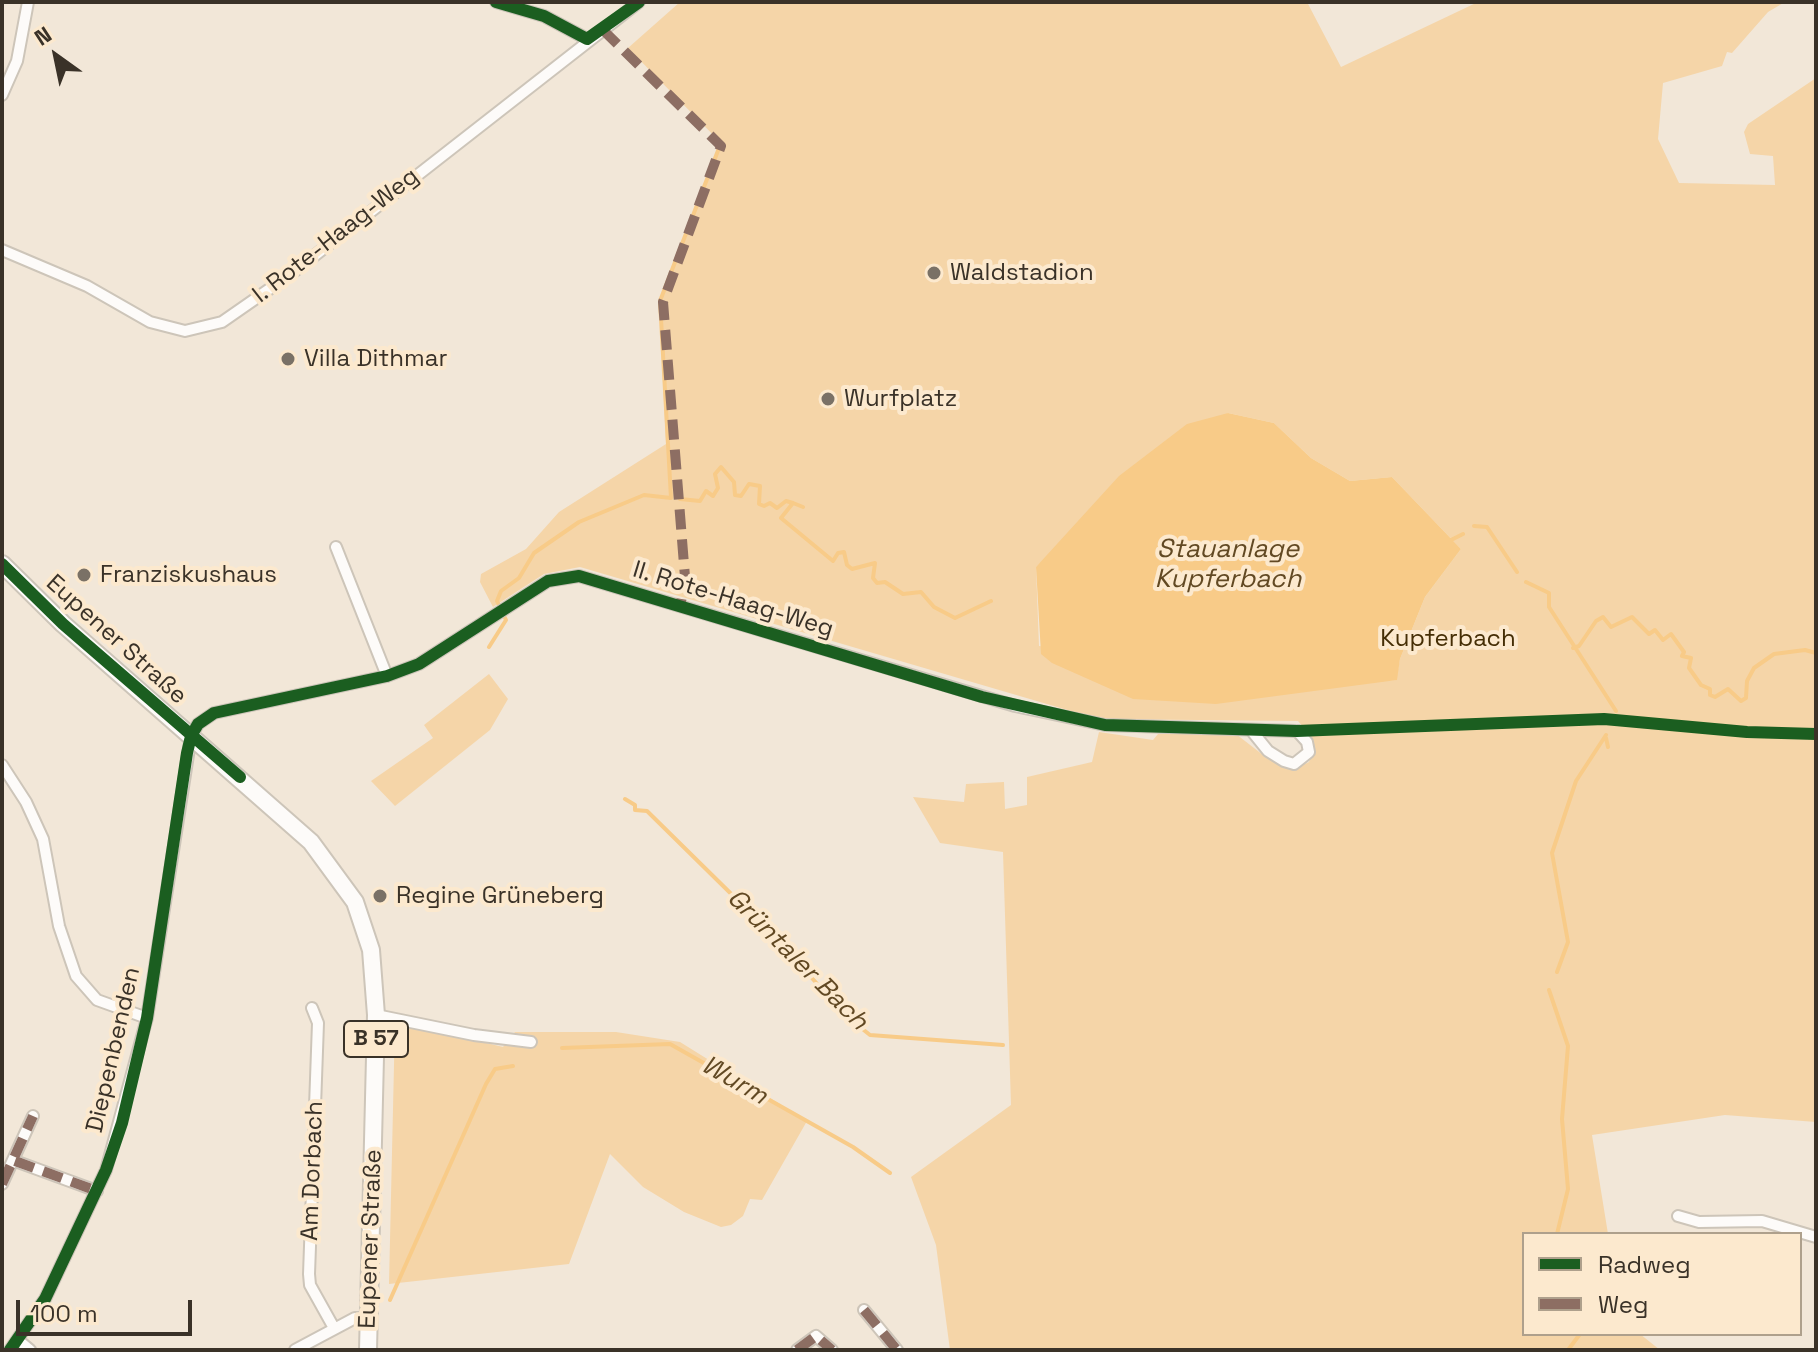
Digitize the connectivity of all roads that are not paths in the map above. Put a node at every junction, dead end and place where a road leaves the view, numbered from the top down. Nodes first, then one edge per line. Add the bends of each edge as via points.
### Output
1 (28, 2) edge
2 (496, 2) edge
3 (639, 2) edge
4 (587, 39) junction
5 (2, 95) edge
6 (2, 250) edge
7 (336, 547) dead end
8 (2, 564) edge
9 (387, 676) junction
10 (1251, 730) junction
11 (191, 736) junction
12 (2, 765) edge
13 (312, 1008) dead end
14 (376, 1015) junction
15 (147, 1018) junction
16 (531, 1042) dead end
17 (33, 1116) dead end
18 (15, 1161) junction
19 (2, 1184) edge
20 (97, 1191) junction
21 (1678, 1216) dead end
22 (1799, 1232) edge
23 (864, 1310) dead end
24 (369, 1318) junction
25 (334, 1328) junction
26 (18, 1340) junction
27 (10, 1350) edge
28 (30, 1350) edge
29 (295, 1350) edge
30 (368, 1350) edge
31 (797, 1350) edge
32 (832, 1350) edge
33 (897, 1350) edge

1 - 5 street via 17,61
2 - 4 street via 544,16
3 - 4 street, I. Rote-Haag-Weg
4 - 6 street, I. Rote-Haag-Weg via 291,274 222,322 185,331 150,322 87,286
7 - 9 street
8 - 11 main road, Eupener Straße / B 57
9 - 10 street, II. Rote-Haag-Weg via 419,664 548,581 579,576 1015,706 1105,725
9 - 11 street, II. Rote-Haag-Weg via 214,713
10 - 10 street, II. Rote-Haag-Weg via 1284,761 1294,764 1309,752 1297,731
11 - 14 main road, Eupener Straße / B 57 via 311,842 342,881 371,950
11 - 15 street, Diepenbenden
12 - 15 street via 43,839 59,926 76,976 97,1000
13 - 25 street, Am Dorbach via 318,1023 309,1274
14 - 16 street
14 - 24 main road, Eupener Straße / B 57
15 - 20 street, Diepenbenden via 122,1123
17 - 18 street
18 - 19 street
18 - 20 street
20 - 26 street, Diepenbenden via 45,1299
21 - 22 street via 1699,1222 1762,1221
23 - 33 street
24 - 25 street
24 - 30 main road, Eupener Straße / B 57
25 - 29 street
26 - 27 street, Diepenbenden
26 - 28 street
31 - 32 street via 816,1336

